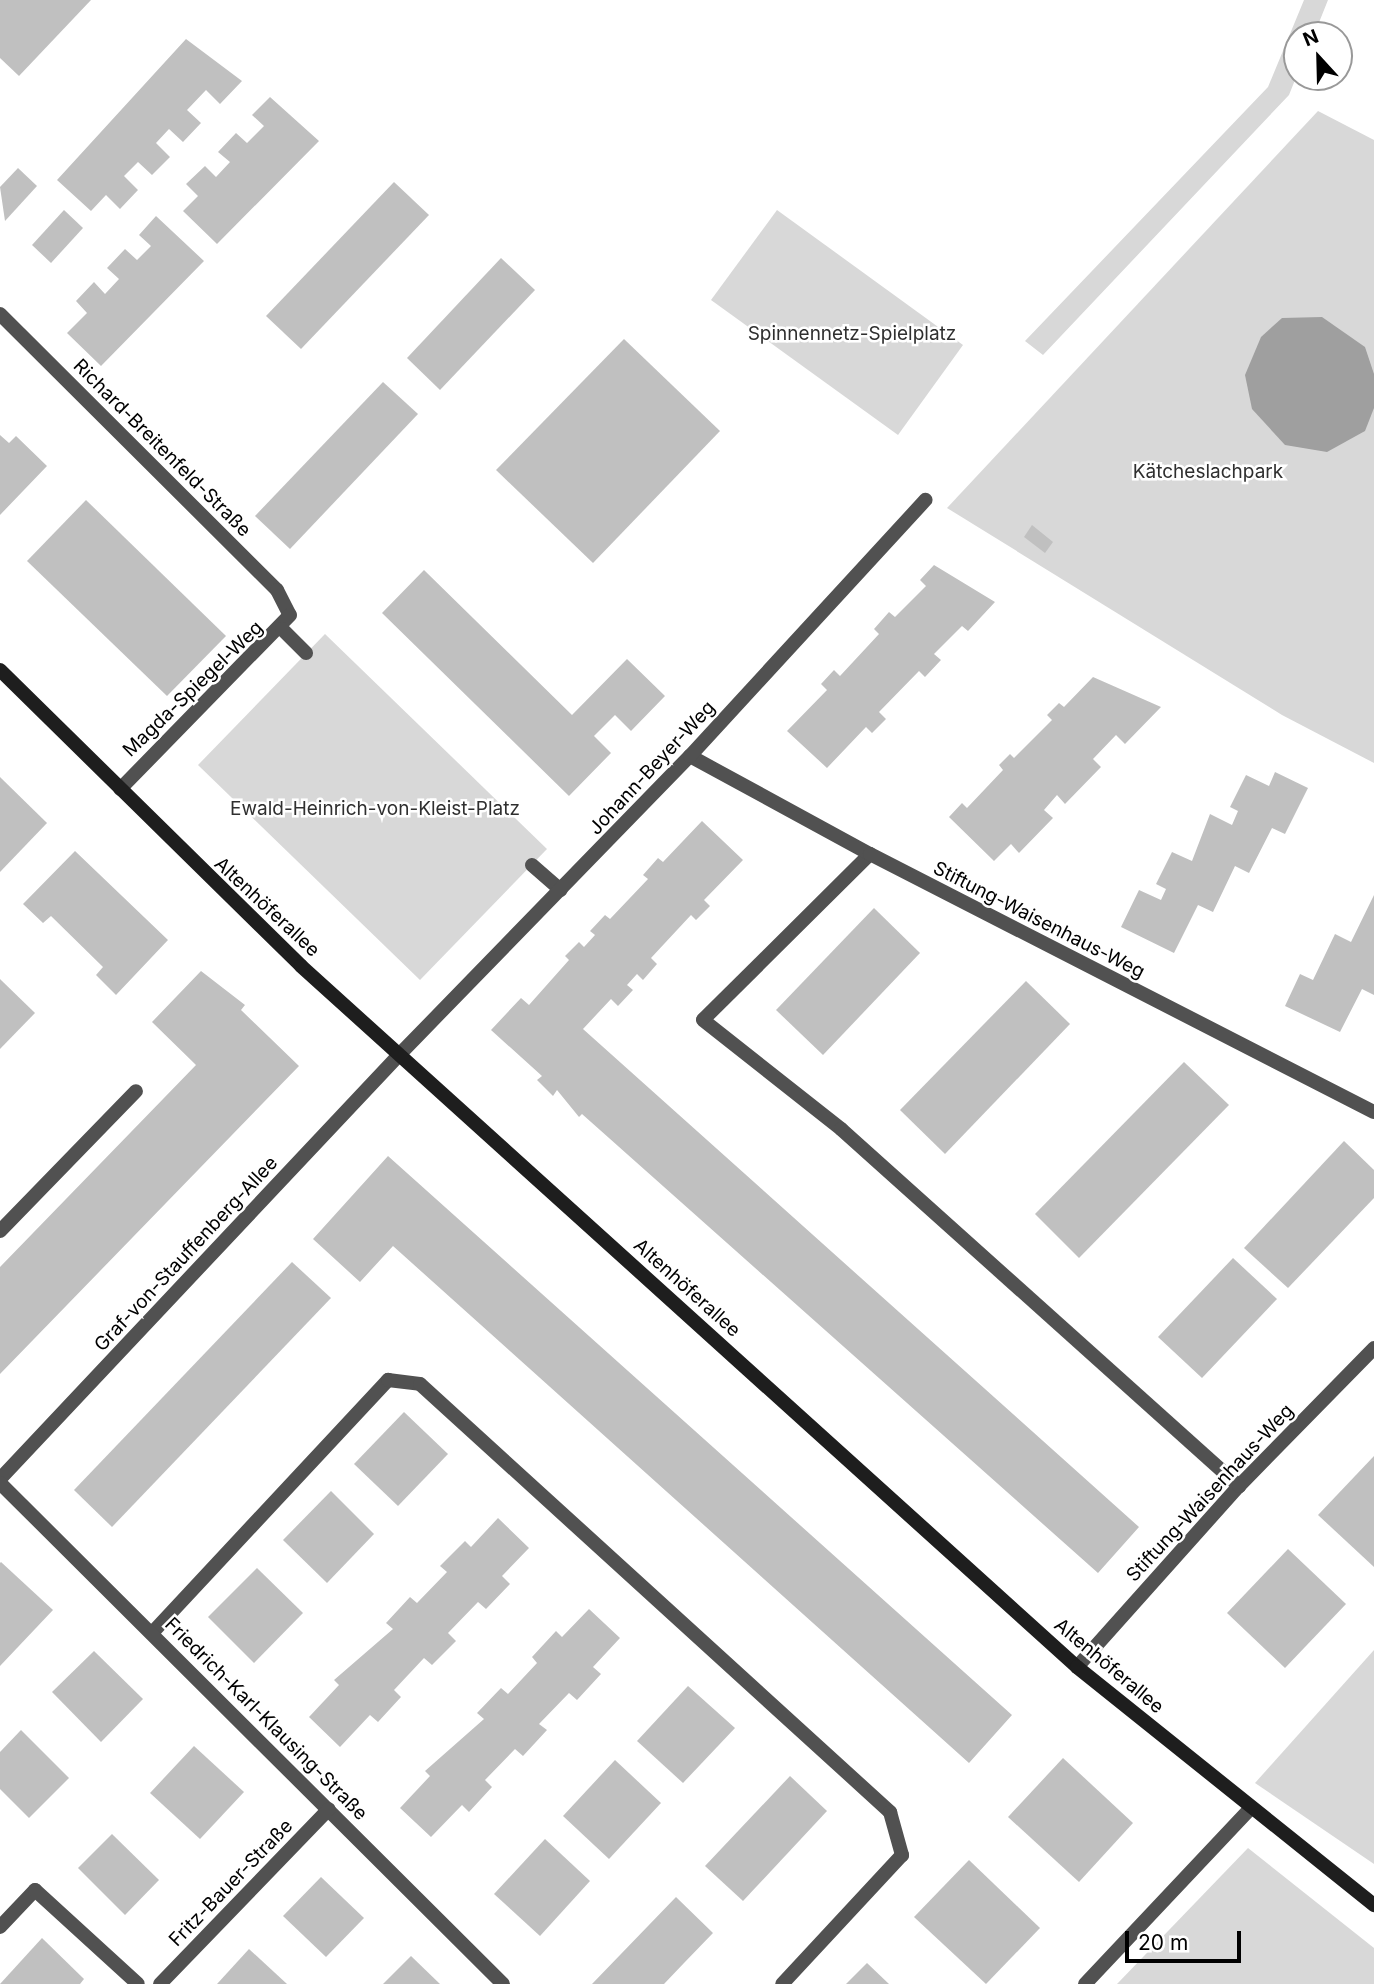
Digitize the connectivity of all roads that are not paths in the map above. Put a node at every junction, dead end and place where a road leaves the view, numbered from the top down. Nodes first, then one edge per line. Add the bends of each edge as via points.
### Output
1 (0, 314) edge
2 (925, 500) dead end
3 (290, 615) joint
4 (282, 629) junction
5 (306, 653) dead end
6 (0, 670) edge
7 (690, 756) junction
8 (120, 789) junction
9 (870, 854) junction
10 (532, 864) dead end
11 (561, 890) junction
12 (399, 1055) junction
13 (136, 1091) dead end
14 (1374, 1112) edge
15 (0, 1231) edge
16 (1374, 1348) edge
17 (0, 1481) edge
18 (1239, 1486) junction
19 (153, 1632) junction
20 (1077, 1667) junction
21 (1250, 1808) junction
22 (329, 1809) junction
23 (1374, 1905) edge
24 (0, 1927) edge
25 (138, 1984) edge
26 (160, 1984) edge
27 (503, 1984) edge
28 (782, 1984) edge
29 (1085, 1984) edge

1 - 3 street, Richard-Breitenfeld-Straße via 277,590
2 - 7 street, Johann-Beyer-Weg
3 - 4 street, Magda-Spiegel-Weg
4 - 5 street
4 - 8 street, Magda-Spiegel-Weg
6 - 8 street, Altenhöferallee
7 - 9 street, Stiftung-Waisenhaus-Weg
7 - 11 street, Johann-Beyer-Weg
8 - 12 street, Altenhöferallee
9 - 14 street, Stiftung-Waisenhaus-Weg
9 - 18 street via 703,1020 841,1129
10 - 11 street
11 - 12 street, Johann-Beyer-Weg
12 - 17 street, Graf-von-Stauffenberg-Allee
12 - 20 street, Altenhöferallee
13 - 15 street
16 - 18 street, Stiftung-Waisenhaus-Weg
17 - 19 street, Friedrich-Karl-Klausing-Straße
18 - 20 street, Stiftung-Waisenhaus-Weg
19 - 22 street, Friedrich-Karl-Klausing-Straße
19 - 28 street via 388,1380 420,1384 890,1812 902,1855
20 - 21 street, Altenhöferallee
21 - 23 street, Altenhöferallee
21 - 29 street
22 - 26 street, Fritz-Bauer-Straße
22 - 27 street, Friedrich-Karl-Klausing-Straße
24 - 25 street via 35,1890

